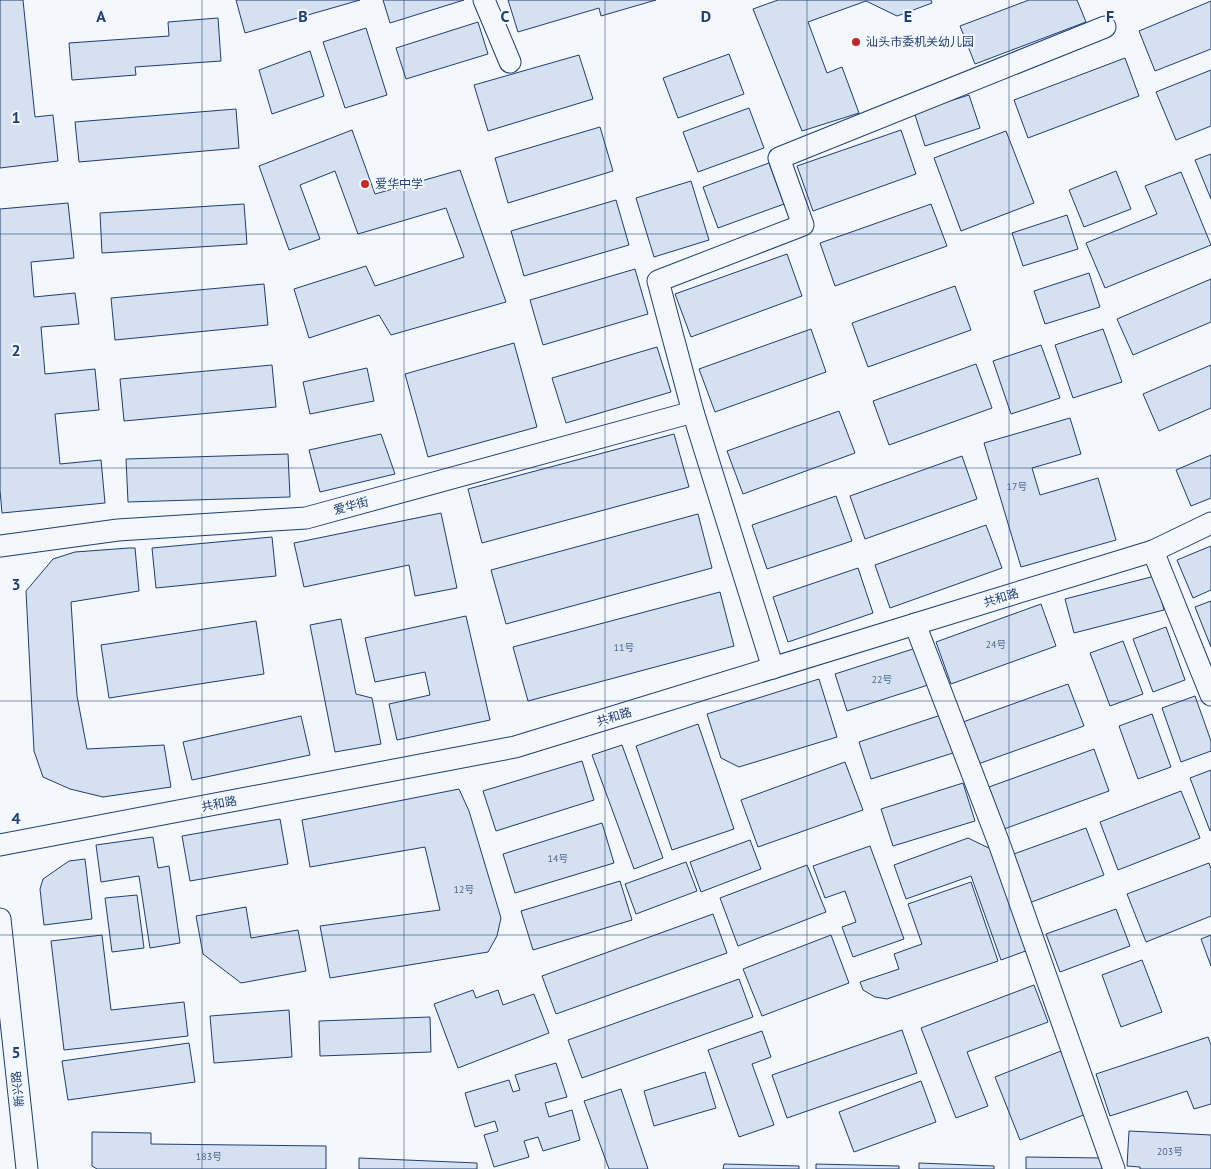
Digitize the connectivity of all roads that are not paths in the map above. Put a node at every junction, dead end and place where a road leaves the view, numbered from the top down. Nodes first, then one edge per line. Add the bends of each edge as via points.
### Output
1 (484, 0) edge
2 (1105, 27) dead end
3 (510, 62) dead end
4 (693, 412) junction
5 (1211, 523) edge
6 (0, 546) edge
7 (1153, 551) junction
8 (915, 624) junction
9 (773, 668) junction
10 (1211, 695) edge
11 (0, 845) edge
12 (0, 919) edge
13 (27, 1169) edge
14 (1114, 1169) edge

1 - 3 street
2 - 4 street via 779,158 804,225 658,281
4 - 6 street, 爱华街 via 306,518 118,530
4 - 9 street
5 - 7 street, 共和路
7 - 8 street, 共和路
7 - 10 street
8 - 9 street, 共和路
8 - 14 street via 1000,846
9 - 11 street, 共和路 via 515,747
12 - 13 street, 新兴路

